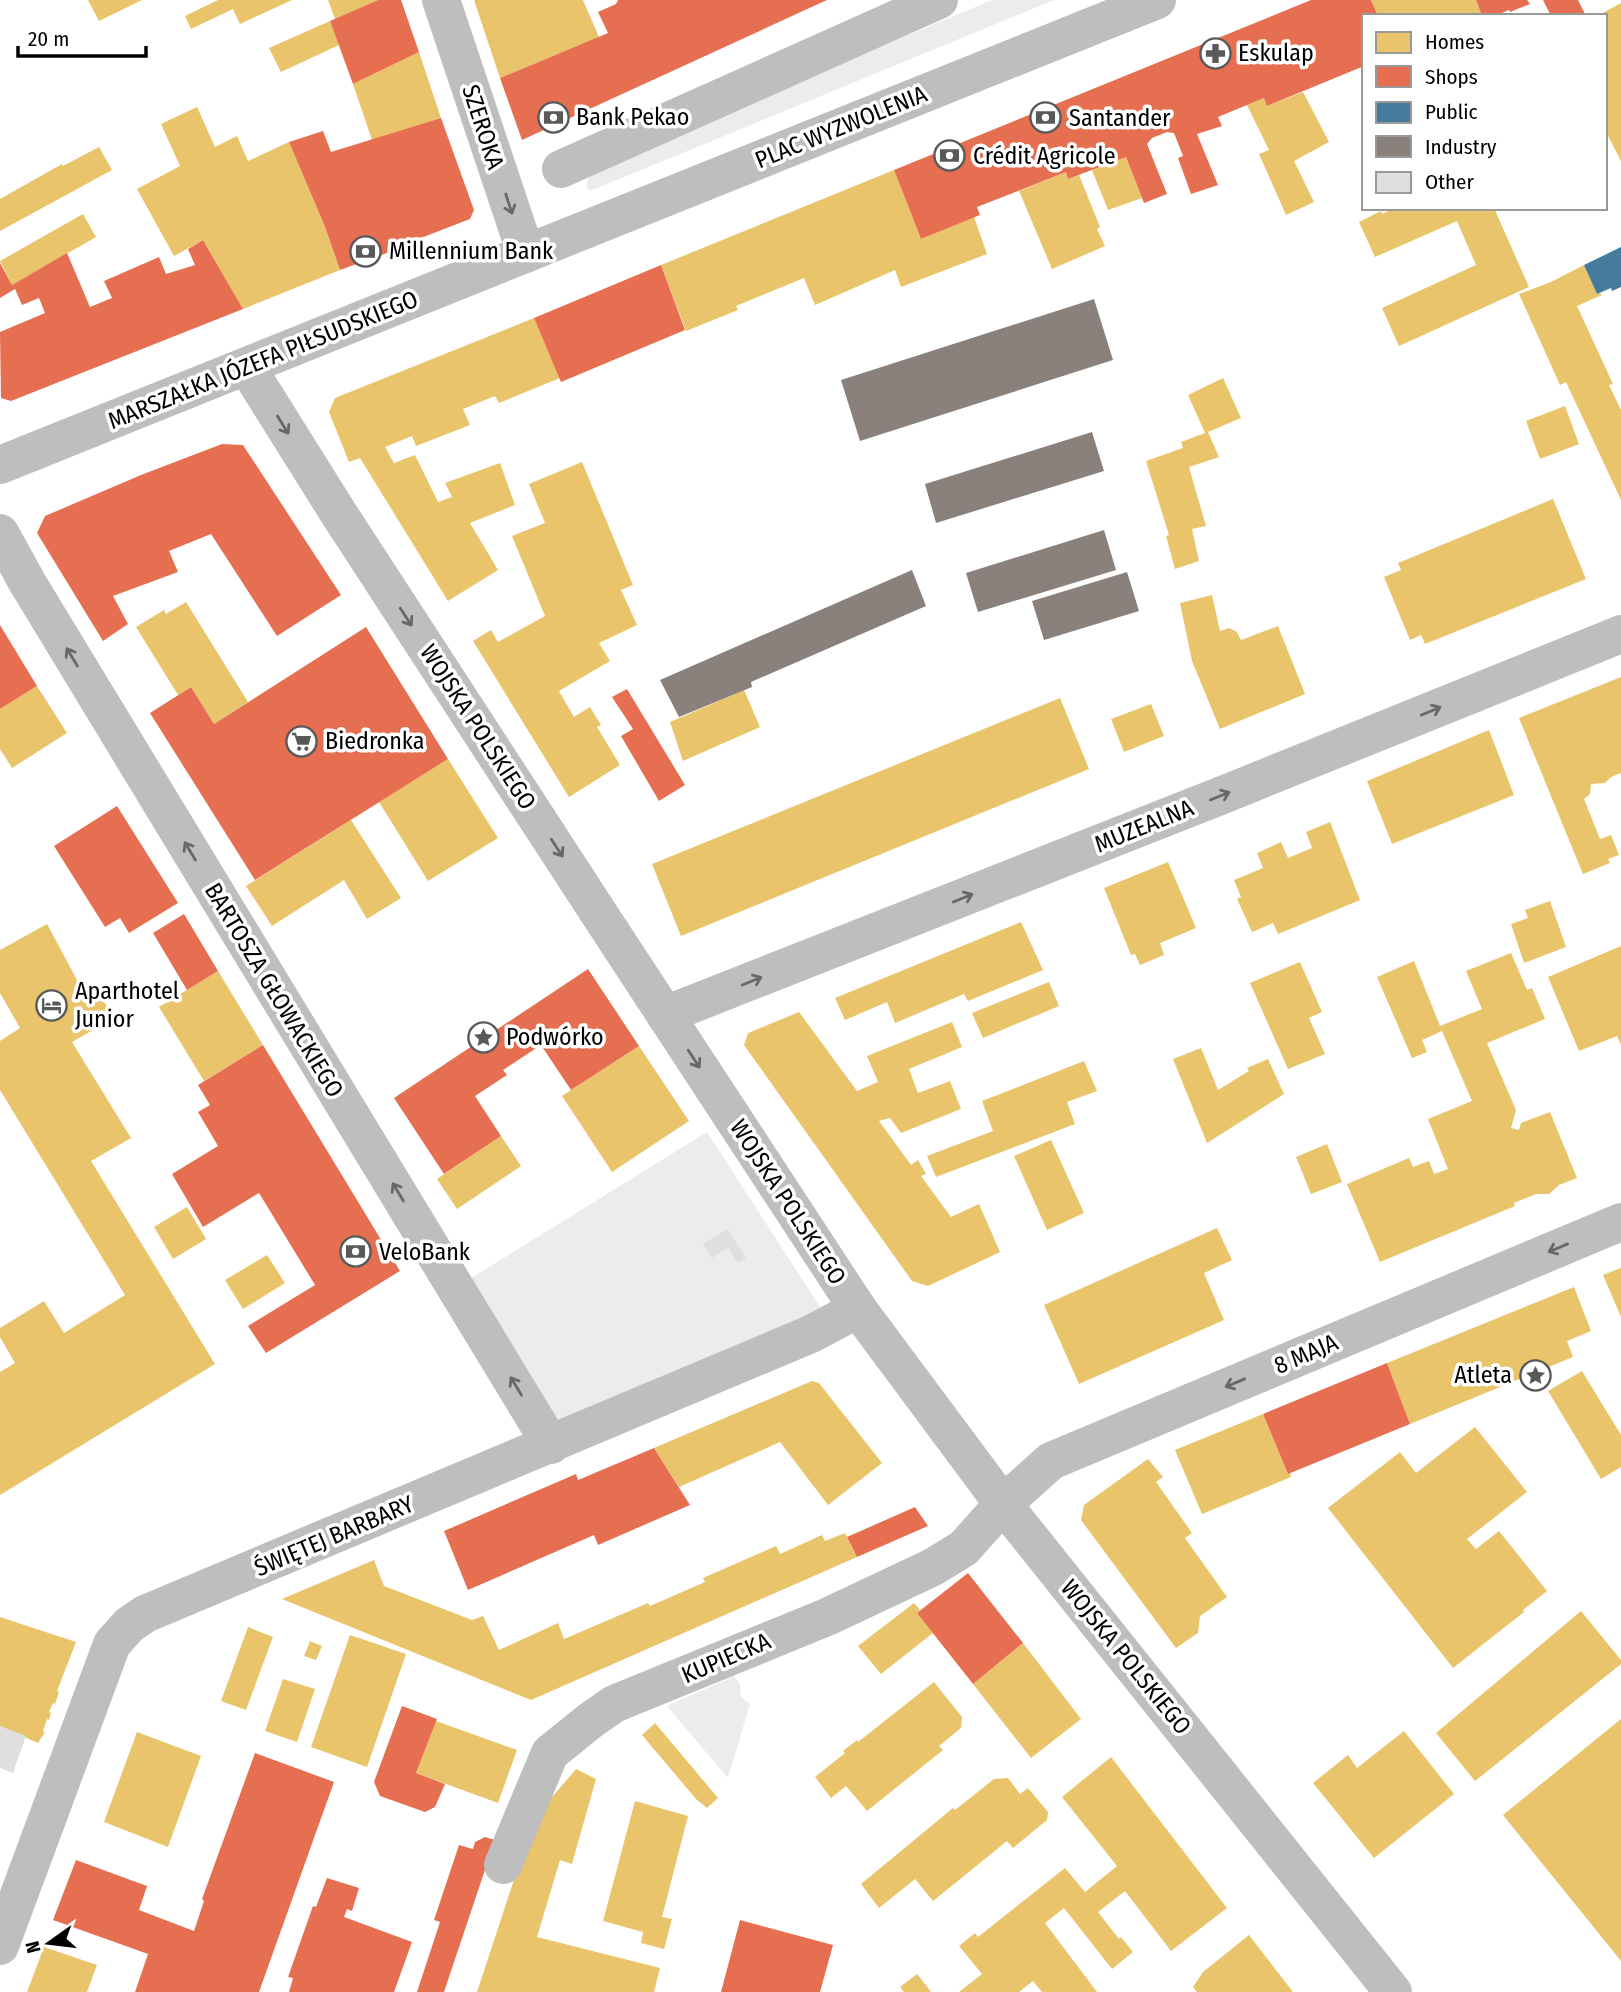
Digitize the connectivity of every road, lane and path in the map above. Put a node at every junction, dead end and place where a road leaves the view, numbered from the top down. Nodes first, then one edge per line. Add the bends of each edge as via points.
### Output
1 (441, 0) edge
2 (939, 0) edge
3 (1157, 0) edge
4 (561, 170) dead end
5 (526, 254) junction
6 (247, 367) junction
7 (0, 465) edge
8 (0, 534) edge
9 (1621, 634) edge
10 (665, 1015) junction
11 (1621, 1222) edge
12 (858, 1309) junction
13 (551, 1445) junction
14 (1003, 1504) junction
15 (503, 1865) dead end
16 (0, 1947) edge
17 (1393, 1992) edge

1 -> 5 street, SZEROKA
2 - 4 street
3 - 5 street, PLAC WYZWOLENIA
5 - 6 street, MARSZAŁKA JÓZEFA PIŁSUDSKIEGO
6 - 7 street, MARSZAŁKA JÓZEFA PIŁSUDSKIEGO
6 -> 10 street, WOJSKA POLSKIEGO
13 -> 8 street, BARTOSZA GŁOWACKIEGO
10 -> 9 street, MUZEALNA
10 -> 12 street, WOJSKA POLSKIEGO
11 -> 14 street, 8 MAJA via 1051,1461
12 - 13 street, ŚWIĘTEJ BARBARY via 811,1334
12 - 14 street, WOJSKA POLSKIEGO
13 - 16 street, ŚWIĘTEJ BARBARY via 145,1614 129,1625 112,1644
14 - 15 street, KUPIECKA via 964,1548 933,1567 827,1617 614,1704 591,1720 551,1753
14 - 17 street, WOJSKA POLSKIEGO

